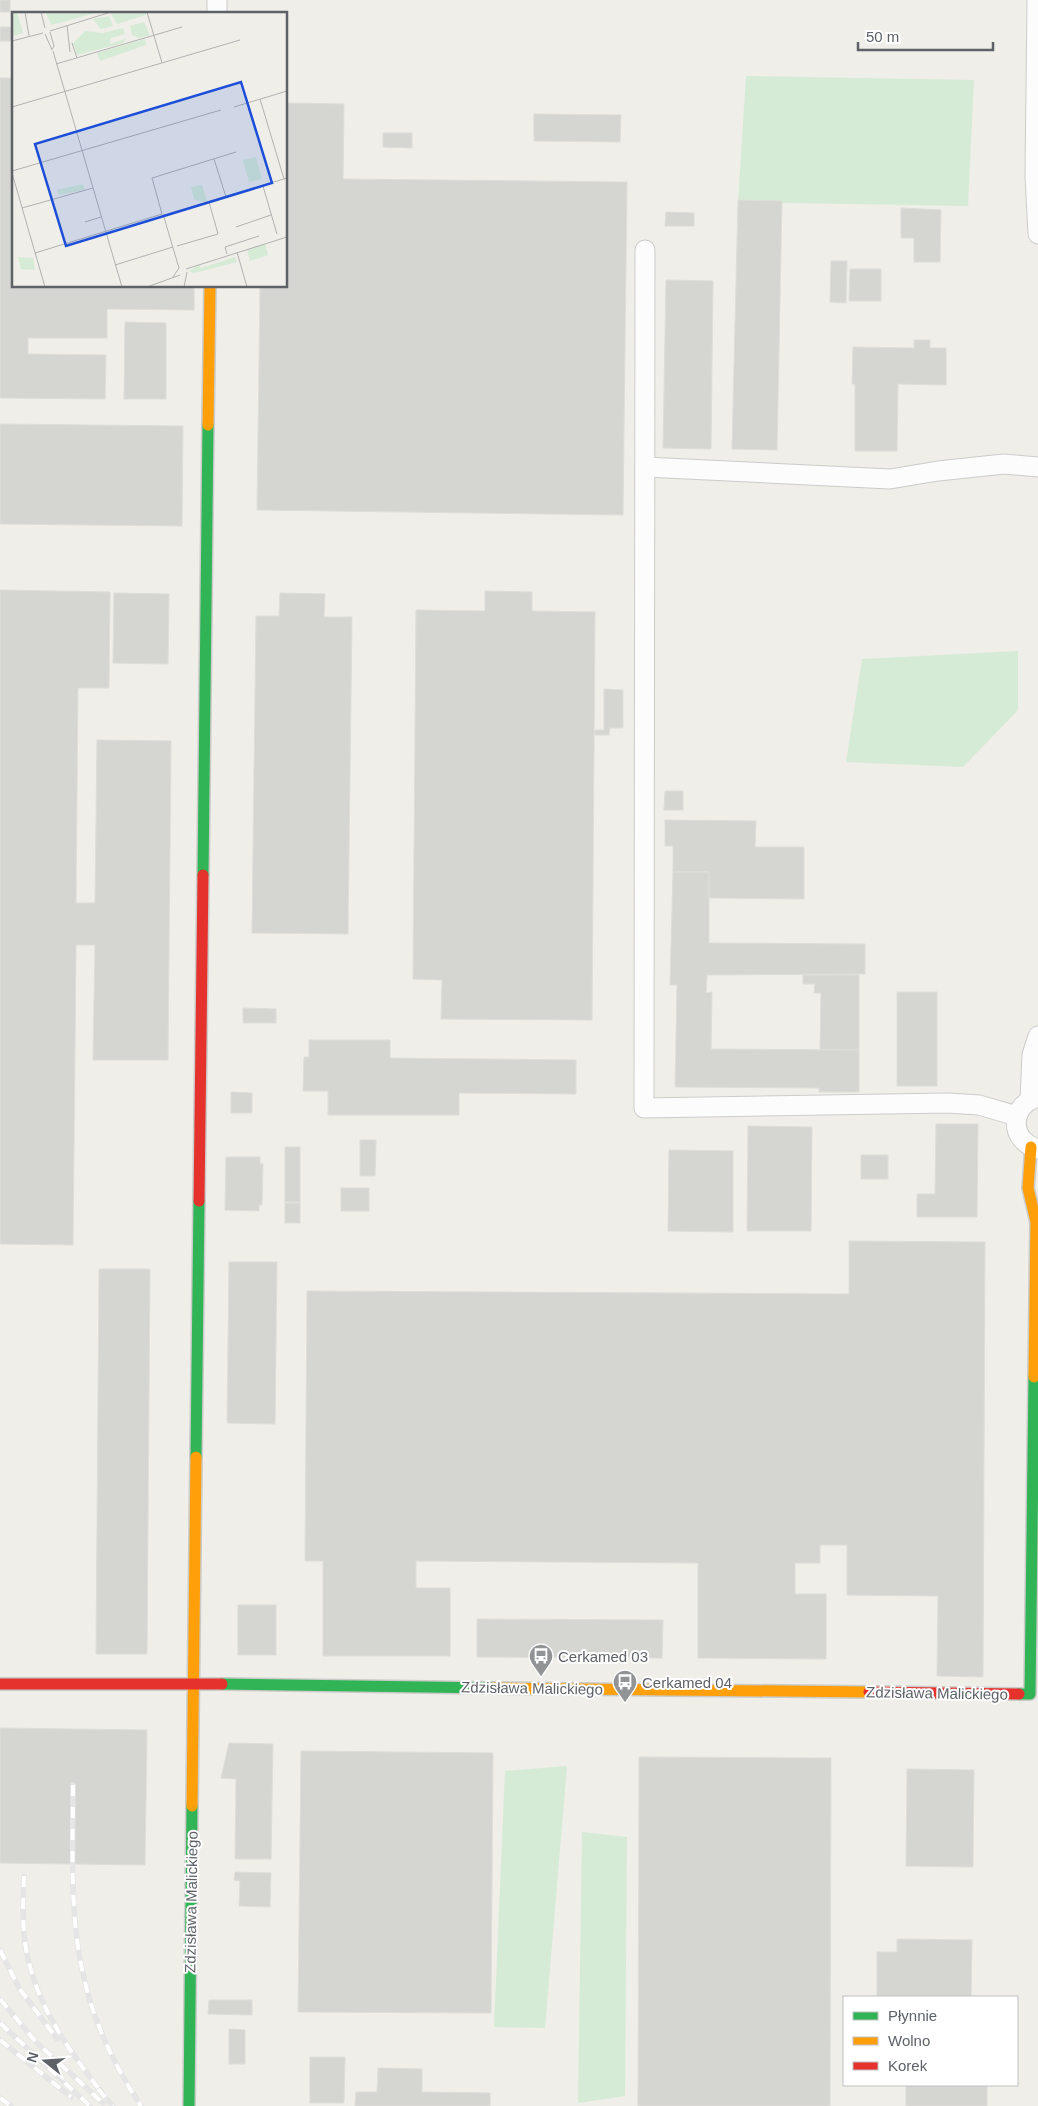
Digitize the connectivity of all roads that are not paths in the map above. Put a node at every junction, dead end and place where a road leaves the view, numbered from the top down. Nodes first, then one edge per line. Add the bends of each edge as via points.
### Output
1 (1037, 0) edge
2 (1038, 234) edge
3 (645, 250) dead end
4 (210, 288) edge
5 (1038, 466) edge
6 (645, 467) junction
7 (1038, 1036) edge
8 (1034, 1099) edge
9 (1017, 1116) junction
10 (1035, 1148) edge
11 (1037, 1217) edge
12 (0, 1684) edge
13 (194, 1684) junction
14 (189, 2106) edge

1 - 2 street via 1035,176
3 - 6 street
4 - 13 street
5 - 6 street via 1004,464 890,479
6 - 9 street via 644,1108 948,1103 979,1105
7 - 8 street via 1032,1056
8 - 9 street via 1020,1109
9 - 10 street via 1020,1138
10 - 11 street, Zdzisława Malickiego via 1028,1188
11 - 13 street, Zdzisława Malickiego via 1030,1694
12 - 13 street
13 - 14 street, Zdzisława Malickiego

